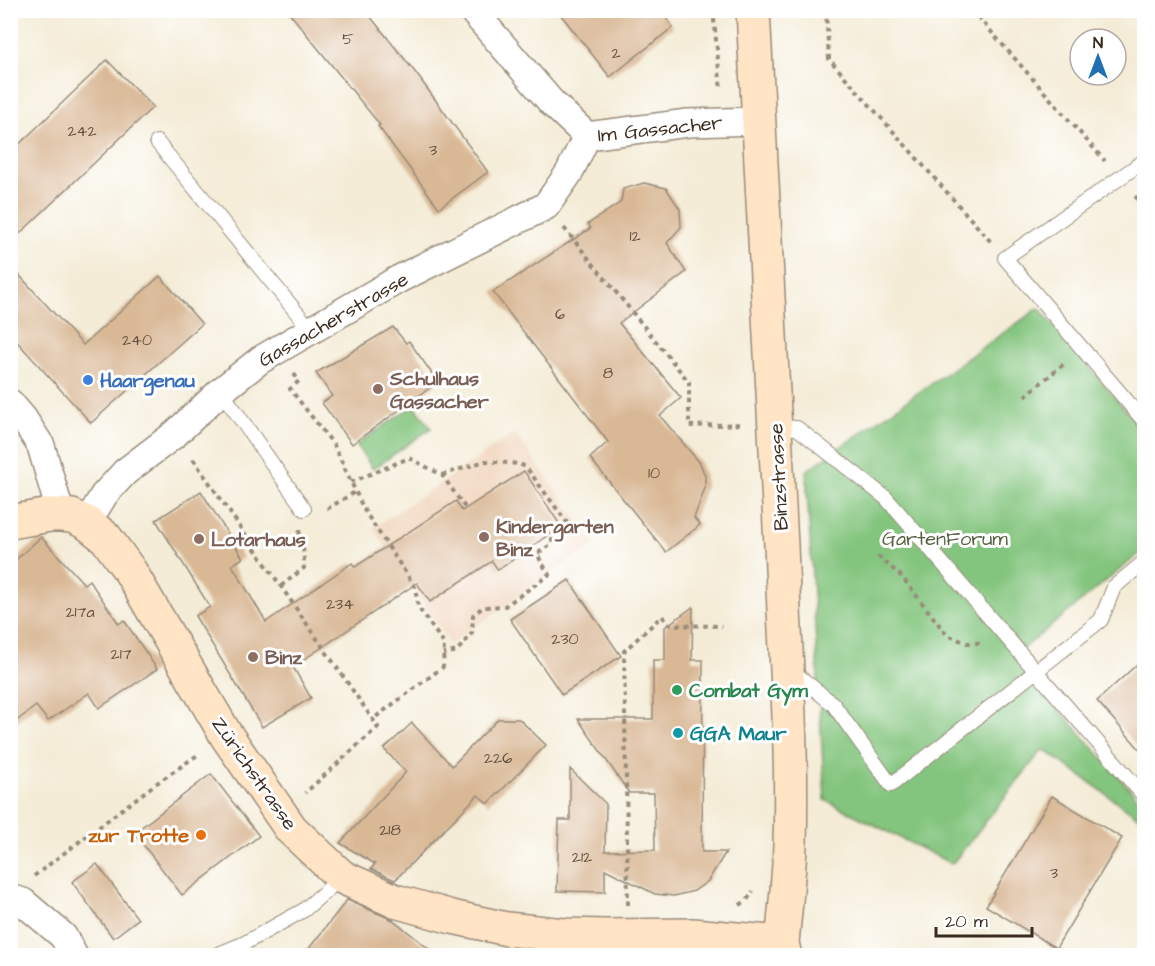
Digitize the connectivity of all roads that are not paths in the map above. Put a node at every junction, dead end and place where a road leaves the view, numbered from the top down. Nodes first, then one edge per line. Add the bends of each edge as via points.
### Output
1 (472, 10) edge
2 (753, 10) edge
3 (758, 121) junction
4 (587, 136) junction
5 (157, 142) dead end
6 (1144, 161) edge
7 (311, 330) junction
8 (221, 391) junction
9 (10, 403) edge
10 (1144, 421) edge
11 (763, 425) junction
12 (304, 509) dead end
13 (74, 519) junction
14 (10, 522) edge
15 (1144, 562) edge
16 (786, 666) junction
17 (1036, 672) junction
18 (1144, 796) edge
19 (342, 877) junction
20 (17, 900) edge
21 (784, 949) edge
22 (74, 956) edge
23 (214, 956) edge

1 - 4 street, Im Gassacher via 552,103
2 - 3 main road, Binzstrasse
3 - 4 street, Im Gassacher via 688,123
3 - 11 main road, Binzstrasse
4 - 7 street, Gassacherstrasse via 569,173 546,206 399,279
5 - 7 lane
6 - 10 lane via 1005,258
7 - 8 street, Gassacherstrasse via 260,360
8 - 12 lane
8 - 13 street, Gassacherstrasse
9 - 13 street via 41,446
11 - 16 main road, Binzstrasse
11 - 17 lane via 797,428 886,498
13 - 14 main road via 38,517
13 - 19 main road, Zürichstrasse via 106,538 130,571 226,735 291,829
15 - 17 lane via 1114,587 1101,620
16 - 17 lane via 833,705 891,785
16 - 21 main road, Binzstrasse via 791,782
17 - 18 lane
19 - 21 main road, Zürichstrasse via 395,901 507,929 564,935 693,935
19 - 23 lane via 304,910
20 - 22 street via 63,936

